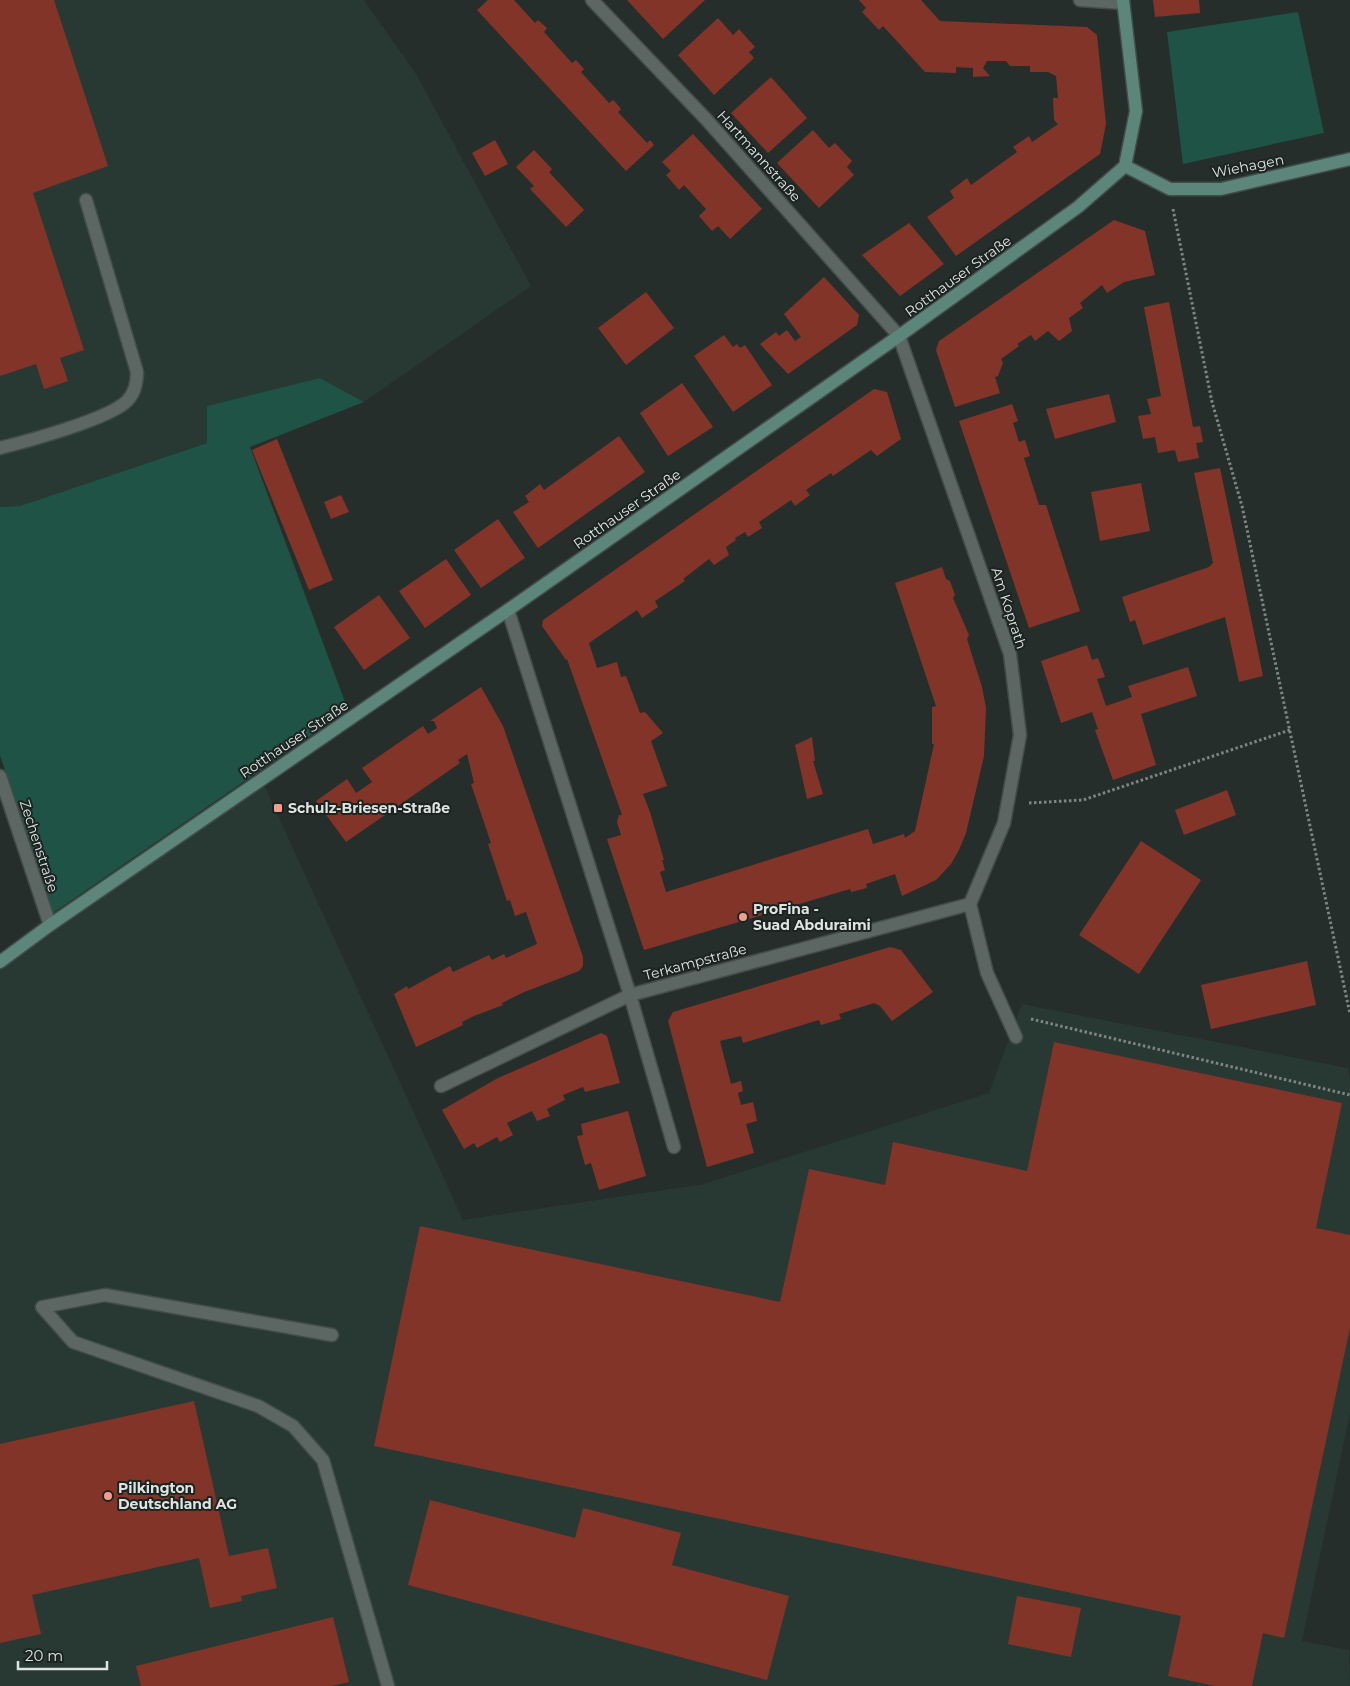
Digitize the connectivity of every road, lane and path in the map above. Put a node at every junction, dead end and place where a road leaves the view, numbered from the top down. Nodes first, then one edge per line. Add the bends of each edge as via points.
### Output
1 (592, 0) edge
2 (1080, 0) edge
3 (1123, 1) edge
4 (1350, 159) edge
5 (1125, 166) junction
6 (1170, 189) junction
7 (86, 200) dead end
8 (899, 336) junction
9 (0, 448) edge
10 (508, 610) junction
11 (1290, 730) junction
12 (0, 776) edge
13 (1007, 804) junction
14 (970, 904) junction
15 (50, 925) junction
16 (0, 962) edge
17 (630, 996) junction
18 (1004, 1012) junction
19 (1350, 1014) edge
20 (1016, 1037) dead end
21 (441, 1086) dead end
22 (1350, 1095) edge
23 (674, 1146) dead end
24 (332, 1335) dead end
25 (388, 1686) edge

1 - 8 street, Hartmannstraße via 706,118
2 - 3 street
3 - 5 main road via 1136,111
4 - 6 main road, Wiehagen via 1221,189
5 - 6 main road, Wiehagen
5 - 8 main road, Rotthauser Straße via 1078,207
6 - 11 path via 1212,402 1242,506
7 - 9 street via 137,372 136,385 129,400 108,413
8 - 10 main road, Rotthauser Straße
8 - 13 street, Am Koprath via 1010,654 1020,734
10 - 15 main road, Rotthauser Straße
10 - 17 street
11 - 13 path via 1083,800
11 - 19 path
12 - 15 street, Zechenstraße
13 - 14 street, Am Koprath via 1004,823
14 - 17 street, Terkampstraße
14 - 18 street via 987,973
15 - 16 main road, Rotthauser Straße
17 - 21 street, Terkampstraße
17 - 23 street
18 - 20 street
18 - 22 path
24 - 25 street via 105,1295 42,1307 73,1342 258,1406 293,1426 323,1460

